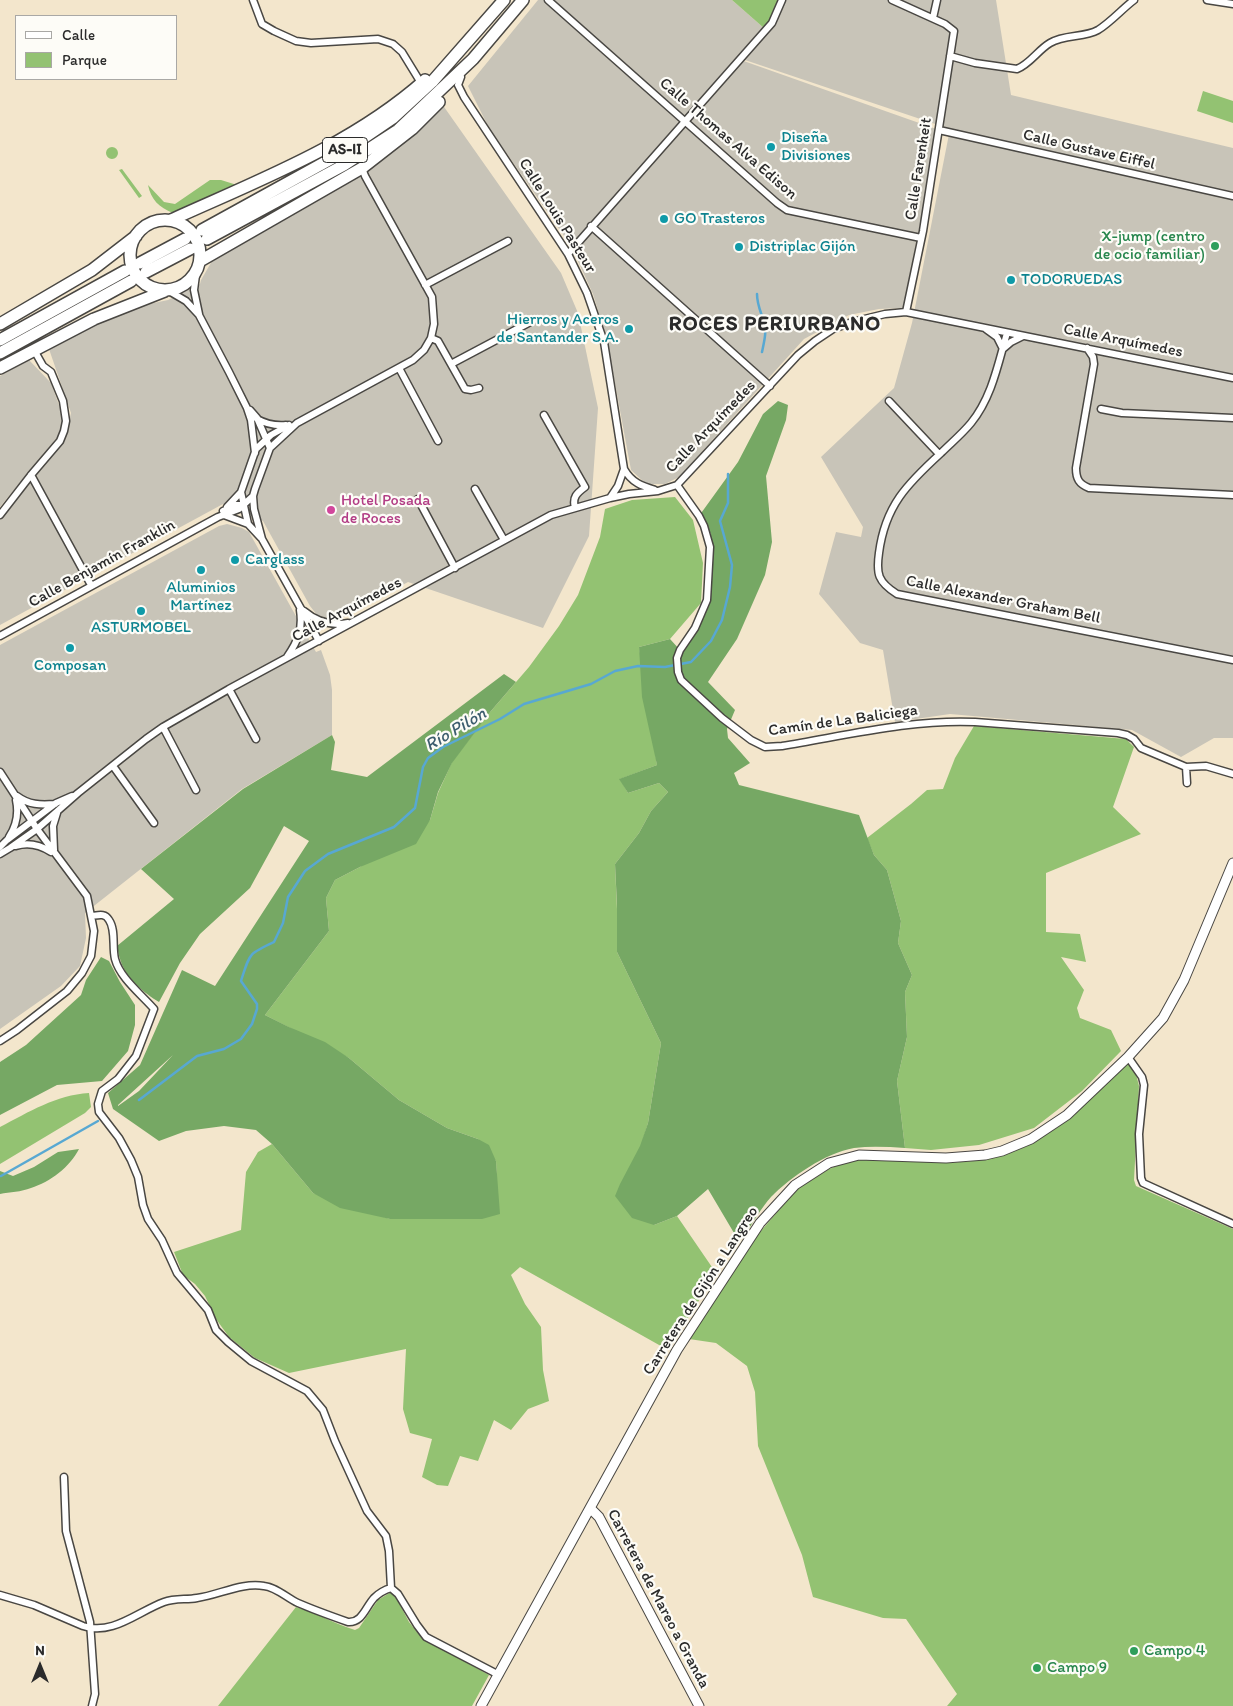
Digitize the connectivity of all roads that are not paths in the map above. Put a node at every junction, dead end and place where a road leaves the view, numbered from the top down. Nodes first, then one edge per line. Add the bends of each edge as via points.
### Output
1 (253, 0) edge
2 (522, 0) edge
3 (548, 0) edge
4 (782, 0) edge
5 (892, 0) edge
6 (937, 0) edge
7 (1134, 0) edge
8 (1207, 0) edge
9 (500, 1) edge
10 (1233, 4) edge
11 (933, 18) junction
12 (467, 42) junction
13 (950, 56) junction
14 (473, 59) junction
15 (461, 76) junction
16 (421, 83) junction
17 (685, 121) junction
18 (939, 130) junction
19 (362, 168) junction
20 (1233, 196) edge
21 (171, 220) junction
22 (591, 226) junction
23 (137, 234) junction
24 (921, 238) junction
25 (508, 241) dead end
26 (187, 244) tunnel mouth
27 (568, 254) junction
28 (200, 261) junction
29 (143, 268) dead end
30 (196, 275) junction
31 (426, 285) junction
32 (167, 291) junction
33 (906, 312) junction
34 (199, 316) junction
35 (534, 320) dead end
36 (2, 321) edge
37 (984, 328) junction
38 (1007, 333) junction
39 (1024, 336) junction
40 (431, 338) junction
41 (0, 340) edge
42 (1087, 348) junction
43 (1003, 349) junction
44 (34, 350) junction
45 (1108, 352) junction
46 (0, 353) edge
47 (451, 364) junction
48 (1094, 364) junction
49 (0, 368) edge
50 (399, 368) junction
51 (1233, 378) edge
52 (770, 386) junction
53 (479, 388) dead end
54 (889, 401) dead end
55 (1101, 409) dead end
56 (544, 414) dead end
57 (1233, 418) edge
58 (254, 419) junction
59 (297, 423) junction
60 (289, 425) junction
61 (267, 439) junction
62 (438, 441) dead end
63 (276, 442) junction
64 (270, 448) junction
65 (255, 453) junction
66 (939, 454) junction
67 (624, 470) junction
68 (30, 475) junction
69 (677, 485) junction
70 (475, 489) dead end
71 (658, 491) junction
72 (241, 492) junction
73 (1233, 495) edge
74 (253, 496) junction
75 (610, 498) junction
76 (418, 499) dead end
77 (243, 505) junction
78 (576, 508) junction
79 (222, 514) junction
80 (0, 516) edge
81 (248, 524) junction
82 (259, 528) junction
83 (262, 539) junction
84 (504, 540) junction
85 (455, 568) junction
86 (91, 585) junction
87 (300, 606) junction
88 (355, 621) junction
89 (0, 636) edge
90 (319, 641) junction
91 (285, 659) junction
92 (1233, 660) edge
93 (229, 689) junction
94 (163, 728) junction
95 (256, 739) dead end
96 (113, 766) junction
97 (1186, 768) junction
98 (0, 772) edge
99 (1233, 774) edge
100 (1187, 782) dead end
101 (196, 790) dead end
102 (78, 793) junction
103 (14, 794) junction
104 (68, 797) junction
105 (57, 807) junction
106 (33, 822) junction
107 (154, 823) dead end
108 (37, 829) junction
109 (7, 840) junction
110 (0, 847) edge
111 (10, 848) junction
112 (0, 853) edge
113 (56, 856) junction
114 (1233, 863) edge
115 (92, 916) junction
116 (0, 1041) edge
117 (1128, 1057) junction
118 (1233, 1224) edge
119 (64, 1477) dead end
120 (590, 1508) junction
121 (391, 1588) junction
122 (0, 1595) edge
123 (91, 1629) junction
124 (499, 1675) junction
125 (92, 1706) edge
126 (482, 1706) edge
127 (699, 1706) edge

1 - 16 street via 262,24 296,40 311,43 378,39 394,44
2 - 14 highway, AS-II
3 - 17 street, Calle Thomas Alva Edison
4 - 17 street via 772,23
5 - 11 street
6 - 11 street
7 - 13 street via 1099,30 1052,42 1017,69
8 - 10 street
9 - 12 highway, AS-II
11 - 13 street, Calle Farenheit via 954,31
12 - 14 highway, AS-II via 432,82 393,118 340,154 205,234 344,165 398,130
12 - 16 highway
13 - 18 street, Calle Farenheit
14 - 15 highway
15 - 19 highway via 412,130
15 - 27 street, Calle Louis Pasteur via 458,85 464,98
16 - 21 highway via 388,111 337,143
17 - 22 street
17 - 24 street, Calle Thomas Alva Edison via 787,210
18 - 20 street, Calle Gustave Eiffel
18 - 24 street, Calle Farenheit
19 - 28 highway
19 - 31 street
21 - 23 highway via 152,222
21 - 28 highway via 187,227 195,236 200,247
22 - 27 street
22 - 52 street
23 - 32 highway via 131,255 134,272 145,284
23 - 36 highway via 92,270
24 - 33 street, Calle Farenheit
25 - 31 street
26 - 29 highway
27 - 67 street, Calle Louis Pasteur via 588,293 604,342
28 - 30 highway
30 - 32 highway via 188,283
30 - 34 street via 194,290
31 - 40 street via 434,309
32 - 34 street via 186,301
32 - 44 highway via 94,319
33 - 37 street, Calle Arquímedes
33 - 52 street, Calle Arquímedes via 877,316 833,329 798,355
34 - 58 street
35 - 47 street
37 - 38 street, Calle Arquímedes
37 - 43 street via 996,337
38 - 39 street, Calle Arquímedes
38 - 43 street, Calle Alexander Graham Bell
39 - 42 street, Calle Arquímedes
39 - 43 street
40 - 47 street via 438,341
40 - 50 street via 424,350
41 - 46 highway via 128,276
42 - 45 street, Calle Arquímedes
42 - 48 street
43 - 66 street, Calle Alexander Graham Bell via 985,402 971,423
44 - 49 highway
44 - 68 street via 43,366 51,372 66,421 60,441
45 - 48 street
45 - 51 street, Calle Arquímedes
47 - 53 street via 465,389
48 - 73 street via 1076,468 1076,477 1081,485
50 - 59 street
50 - 62 street
52 - 69 street, Calle Arquímedes
54 - 66 street
55 - 57 street via 1122,413
56 - 78 street via 585,487 576,495
58 - 60 street via 277,426
58 - 61 street
58 - 65 street
59 - 60 street
59 - 63 street
60 - 61 street
61 - 63 street
61 - 64 street
61 - 65 street
63 - 64 street
64 - 74 street
65 - 72 street
66 - 92 street, Calle Alexander Graham Bell via 903,490 891,509 880,540 877,566 878,577 888,588 906,596
67 - 71 street via 637,484
67 - 75 street
68 - 80 street
68 - 86 street
69 - 71 street, Calle Arquímedes
69 - 97 street, Camín de La Baliciega via 699,516 710,546 707,600 677,658 678,672 681,680 751,740 765,747 782,746 890,728 952,721 976,722 1118,733 1134,739 1140,748
70 - 84 street
71 - 75 street, Calle Arquímedes
72 - 77 street
72 - 79 street, Calle Benjamín Franklin
74 - 77 street, Calle Benjamín Franklin
74 - 82 street
75 - 78 street, Calle Arquímedes
76 - 85 street
77 - 79 street, Calle Benjamín Franklin
77 - 81 street
77 - 82 street via 249,508
78 - 84 street, Calle Arquímedes via 552,515
79 - 81 street
79 - 86 street, Calle Benjamín Franklin
81 - 83 street
82 - 83 street
83 - 87 street
84 - 85 street, Calle Arquímedes
85 - 88 street, Calle Arquímedes
86 - 89 street, Calle Benjamín Franklin
87 - 88 street via 320,622 340,624
87 - 90 street
87 - 91 street via 301,631
88 - 90 street, Calle Arquímedes
90 - 91 street, Calle Arquímedes
91 - 93 street, Calle Arquímedes
93 - 94 street, Calle Arquímedes
93 - 95 street
94 - 96 street, Calle Arquímedes
94 - 101 street
96 - 102 street, Calle Arquímedes
96 - 107 street
97 - 99 street, Camín de La Baliciega via 1206,766
97 - 100 street
98 - 103 street
102 - 104 street, Calle Arquímedes
102 - 105 street, Calle Arquímedes
103 - 105 street via 36,805
103 - 106 street
103 - 109 street via 18,814 14,830
104 - 105 street, Calle Arquímedes
104 - 108 street, Calle Arquímedes via 39,821
105 - 106 street, Calle Arquímedes
105 - 108 street, Calle Arquímedes
105 - 113 street via 53,826
106 - 108 street
106 - 109 street, Calle Arquímedes
106 - 112 street, Calle Arquímedes
108 - 111 street, Calle Arquímedes
108 - 113 street
109 - 110 street, Calle Arquímedes
111 - 112 street, Calle Arquímedes
111 - 113 street via 32,844 44,847
113 - 115 street via 87,896
114 - 117 street, Carretera de Gijón a Langreo via 1184,980 1163,1018
115 - 116 street via 91,956 82,973 68,991
115 - 121 street via 102,914 108,917 119,968 154,1009 136,1056 118,1079 102,1091 98,1104 100,1112 131,1160 148,1218 177,1273 208,1310 216,1330 251,1361 307,1391 323,1410 367,1510 386,1536
117 - 118 street via 1144,1084 1139,1134 1143,1183
117 - 120 street, Carretera de Gijón a Langreo via 1067,1115 1031,1139 1002,1151 946,1158 859,1154 829,1163 795,1185 760,1223 677,1350
119 - 123 street via 66,1531
120 - 124 street, Carretera de Gijón a Langreo
120 - 127 street, Carretera de Mareo a Granda via 599,1517
121 - 123 street via 381,1591 354,1622 305,1606 263,1585 196,1598 173,1599 118,1624
121 - 124 street via 426,1637
122 - 123 street via 34,1605
123 - 125 street via 95,1694
124 - 126 street, Carretera de Gijón a Langreo

